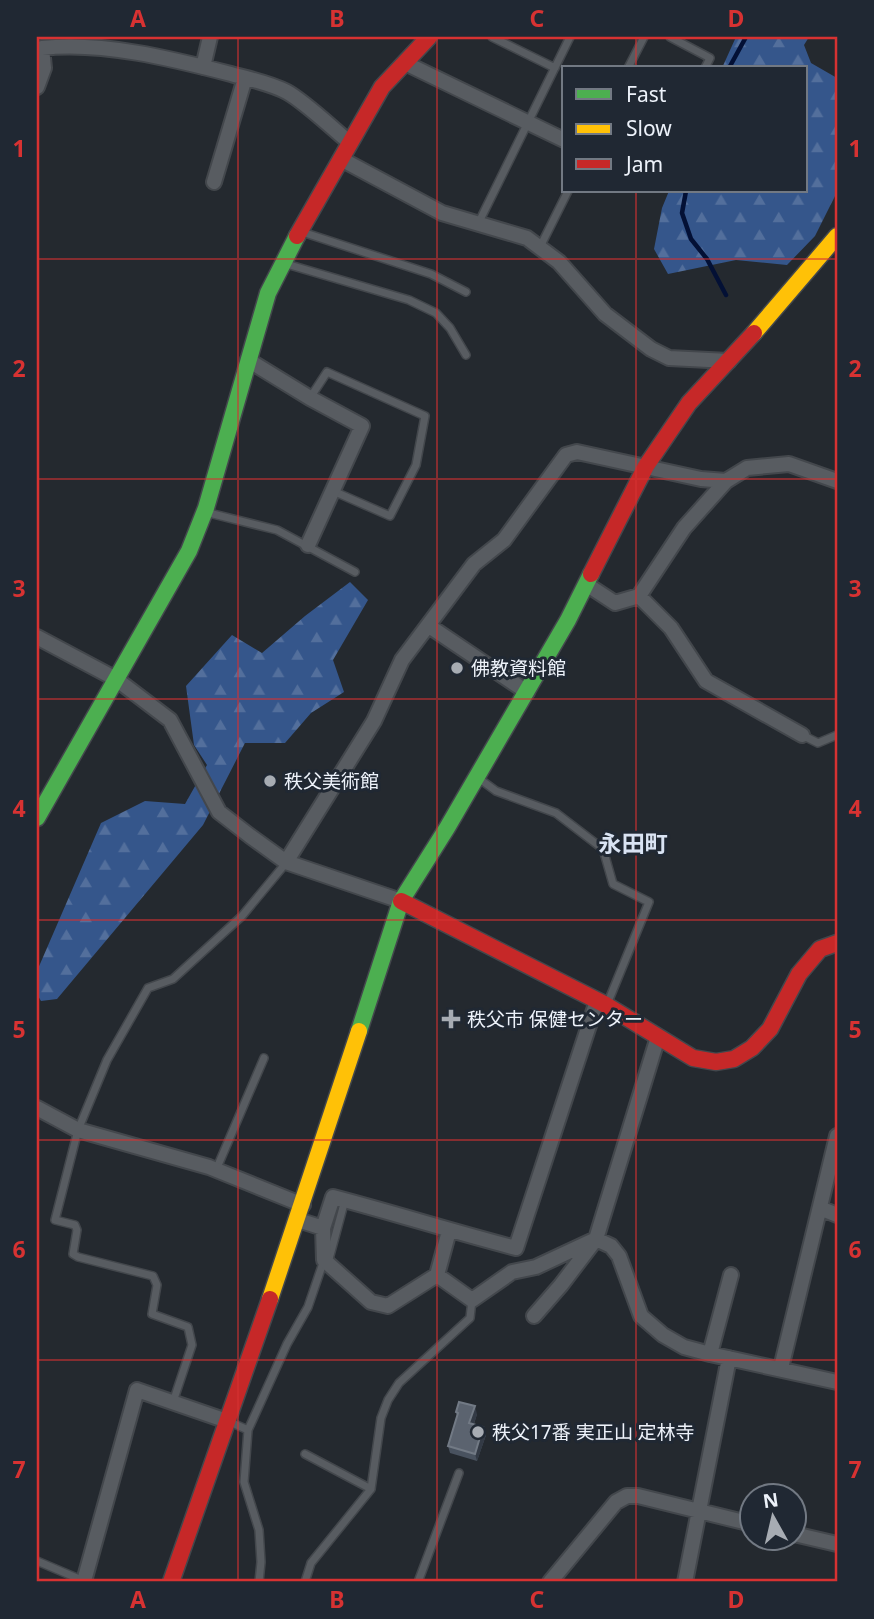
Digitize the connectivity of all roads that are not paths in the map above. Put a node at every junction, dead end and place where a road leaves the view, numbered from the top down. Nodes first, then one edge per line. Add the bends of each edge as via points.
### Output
1 (210, 37) edge
2 (429, 37) edge
3 (492, 37) edge
4 (570, 37) edge
5 (644, 37) edge
6 (670, 37) edge
7 (69, 41) edge
8 (405, 63) junction
9 (629, 66) edge
10 (706, 66) edge
11 (203, 67) junction
12 (555, 68) junction
13 (245, 78) junction
14 (37, 87) edge
15 (526, 122) junction
16 (562, 139) edge
17 (349, 142) junction
18 (341, 159) junction
19 (214, 182) dead end
20 (568, 192) edge
21 (478, 224) junction
22 (299, 230) junction
23 (837, 236) edge
24 (540, 247) junction
25 (283, 263) junction
26 (466, 292) dead end
27 (466, 355) dead end
28 (248, 360) junction
29 (729, 362) junction
30 (310, 398) junction
31 (646, 466) junction
32 (726, 481) junction
33 (837, 481) edge
34 (333, 491) junction
35 (204, 512) junction
36 (309, 545) junction
37 (355, 572) dead end
38 (586, 584) junction
39 (639, 596) junction
40 (429, 626) junction
41 (37, 637) edge
42 (116, 679) junction
43 (527, 692) junction
44 (837, 735) edge
45 (803, 736) joint
46 (477, 777) junction
47 (37, 818) edge
48 (286, 862) junction
49 (401, 901) junction
50 (837, 943) edge
51 (602, 1003) junction
52 (658, 1037) junction
53 (264, 1058) dead end
54 (37, 1108) edge
55 (78, 1130) junction
56 (837, 1136) edge
57 (216, 1170) junction
58 (345, 1200) junction
59 (820, 1208) junction
60 (300, 1213) junction
61 (837, 1215) edge
62 (323, 1228) junction
63 (449, 1231) junction
64 (596, 1239) junction
65 (326, 1261) junction
66 (437, 1275) junction
67 (731, 1275) dead end
68 (472, 1300) junction
69 (534, 1316) dead end
70 (710, 1354) junction
71 (729, 1358) junction
72 (781, 1368) junction
73 (837, 1382) edge
74 (173, 1402) junction
75 (227, 1421) junction
76 (248, 1430) junction
77 (305, 1454) dead end
78 (459, 1473) dead end
79 (371, 1489) junction
80 (699, 1511) junction
81 (738, 1521) edge
82 (808, 1537) edge
83 (837, 1544) edge
84 (37, 1560) edge
85 (85, 1582) edge
86 (171, 1582) edge
87 (259, 1582) edge
88 (305, 1582) edge
89 (418, 1582) edge
90 (550, 1582) edge
91 (685, 1582) edge

1 - 11 street
2 - 8 street
3 - 12 lane
4 - 12 lane
5 - 9 lane
6 - 10 lane via 710,58
7 - 11 street
7 - 14 street via 41,48 44,68
8 - 15 street
8 - 17 street via 382,88
11 - 13 street
12 - 15 lane
13 - 17 street via 287,92
13 - 19 street
15 - 16 street
15 - 21 lane
17 - 18 street
18 - 21 street via 442,213
18 - 22 street
20 - 24 lane
21 - 24 street via 527,238
22 - 25 street
22 - 26 lane via 431,274
23 - 29 street
24 - 29 street via 605,314 651,349 669,358
25 - 27 lane via 409,300 436,313
25 - 28 street via 268,293
28 - 30 street
28 - 35 street
29 - 31 street via 690,403
30 - 34 street via 362,426
30 - 34 lane via 327,372 425,415 416,465 390,516
31 - 32 street
31 - 38 street
31 - 40 street via 577,452 566,455 504,540 474,564
32 - 33 street via 747,468 789,464
32 - 39 street via 684,528
34 - 36 street
35 - 36 lane via 277,530
35 - 42 street via 189,551
36 - 37 lane
38 - 39 street via 615,603
38 - 43 street
39 - 45 street via 671,628 706,681
40 - 43 street
40 - 48 street via 402,660 374,721
41 - 42 street
42 - 47 street
42 - 48 street via 170,720 219,811
43 - 46 street
44 - 45 lane via 818,743
46 - 49 street
46 - 51 lane via 496,791 556,813 603,849 613,884 649,902
48 - 49 street
48 - 55 lane via 242,916 173,979 148,988 107,1060
49 - 51 street
49 - 60 street
50 - 52 street via 820,949 799,974 770,1029 734,1059 693,1058
51 - 52 street
51 - 63 street via 516,1248
52 - 64 street
53 - 57 lane
54 - 55 street
55 - 57 street
55 - 74 lane via 55,1220 75,1225 73,1254 78,1257 153,1276 157,1285 152,1314 188,1327 192,1345
56 - 59 street
57 - 60 street
58 - 62 street via 333,1198
58 - 63 street
58 - 65 lane
59 - 61 street
59 - 72 street
60 - 62 street
60 - 75 street
62 - 65 street
63 - 66 street
64 - 68 street via 536,1267 512,1272
64 - 69 street
64 - 70 street via 611,1246 618,1256 641,1316 684,1347
65 - 66 street via 371,1301 388,1306
65 - 76 lane
66 - 68 street
67 - 70 street
68 - 79 lane via 470,1318 399,1383 388,1400
70 - 71 street
71 - 72 street
71 - 80 street
72 - 73 street
74 - 75 street
74 - 85 street via 137,1390
75 - 76 lane
75 - 86 street
76 - 87 lane via 244,1482 259,1530
77 - 79 lane
78 - 89 lane
79 - 88 lane via 311,1563
80 - 81 street
80 - 90 street via 627,1496 616,1502
80 - 91 street
82 - 83 street
84 - 85 lane

